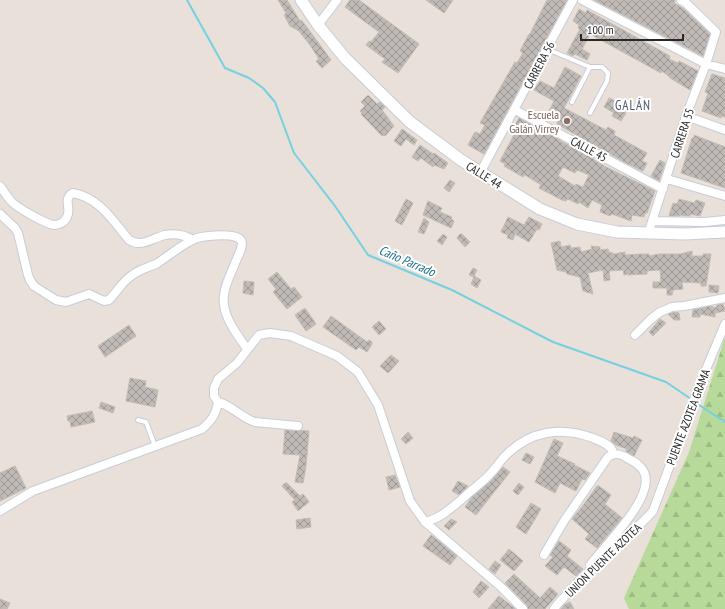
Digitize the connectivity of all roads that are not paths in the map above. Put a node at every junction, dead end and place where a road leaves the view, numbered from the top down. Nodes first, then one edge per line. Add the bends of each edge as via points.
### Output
1 (301, 0) edge
2 (337, 0) edge
3 (574, 0) edge
4 (582, 0) edge
5 (681, 0) edge
6 (318, 25) junction
7 (547, 49) junction
8 (706, 64) junction
9 (590, 67) junction
10 (725, 69) edge
11 (572, 102) dead end
12 (515, 110) junction
13 (590, 113) dead end
14 (686, 116) junction
15 (725, 130) edge
16 (480, 173) junction
17 (667, 179) junction
18 (0, 186) edge
19 (663, 189) junction
20 (725, 196) edge
21 (0, 214) edge
22 (725, 220) edge
23 (653, 221) junction
24 (725, 232) edge
25 (648, 234) junction
26 (193, 240) junction
27 (725, 298) edge
28 (725, 324) edge
29 (635, 335) dead end
30 (248, 349) junction
31 (218, 402) junction
32 (138, 420) dead end
33 (298, 426) dead end
34 (155, 446) junction
35 (613, 454) junction
36 (0, 511) edge
37 (653, 511) joint
38 (425, 522) junction
39 (544, 555) dead end
40 (587, 572) junction
41 (523, 609) edge
42 (554, 609) edge

1 - 6 main road, CALLE 44
2 - 6 street
3 - 7 street, CARRERA 56
4 - 8 street
5 - 8 street, CARRERA 55 via 716,32
6 - 16 main road, CALLE 44 via 349,62 410,122
7 - 9 lane
7 - 12 street, CARRERA 56
8 - 10 street
8 - 14 street, CARRERA 55
9 - 11 lane
9 - 13 lane via 602,67 608,74 607,82
12 - 16 street, CARRERA 56
12 - 19 street, CALLE 45
14 - 15 street
14 - 17 street, CARRERA 55
16 - 25 main road, CALLE 44 via 534,206 565,220 604,230
17 - 19 street, CARRERA 55
17 - 20 street
18 - 26 street via 11,202 21,210 54,225 64,222 68,217 67,198 73,193 96,202 133,243 142,244 166,235 180,235
19 - 23 street, CARRERA 55
21 - 26 street via 18,233 32,283 52,297 66,302 89,294 104,301 109,300 130,276 154,265
22 - 23 street
23 - 25 street, CARRERA 55
24 - 25 main road, CALLE 44
26 - 30 street via 222,235 241,240 240,251 224,296 225,312
27 - 29 street via 672,307 660,312
28 - 37 street, PUENTE AZOTEA GRAMA
30 - 31 street via 237,363 218,379 214,388 214,396
30 - 38 street via 259,335 270,333 291,336 337,356 358,372 378,405 410,501
31 - 33 street via 255,422
31 - 34 street via 211,421 202,429
32 - 34 lane via 146,422
34 - 36 street via 33,490
35 - 38 street via 610,447 582,434 556,431 536,435 510,451 491,474 452,507 436,519
35 - 39 street via 608,457 564,521
35 - 40 street via 623,456 640,466 646,480 631,516 586,569
37 - 40 street, UNION PUENTE AZOTEA
38 - 41 street
40 - 42 street, UNION PUENTE AZOTEA

